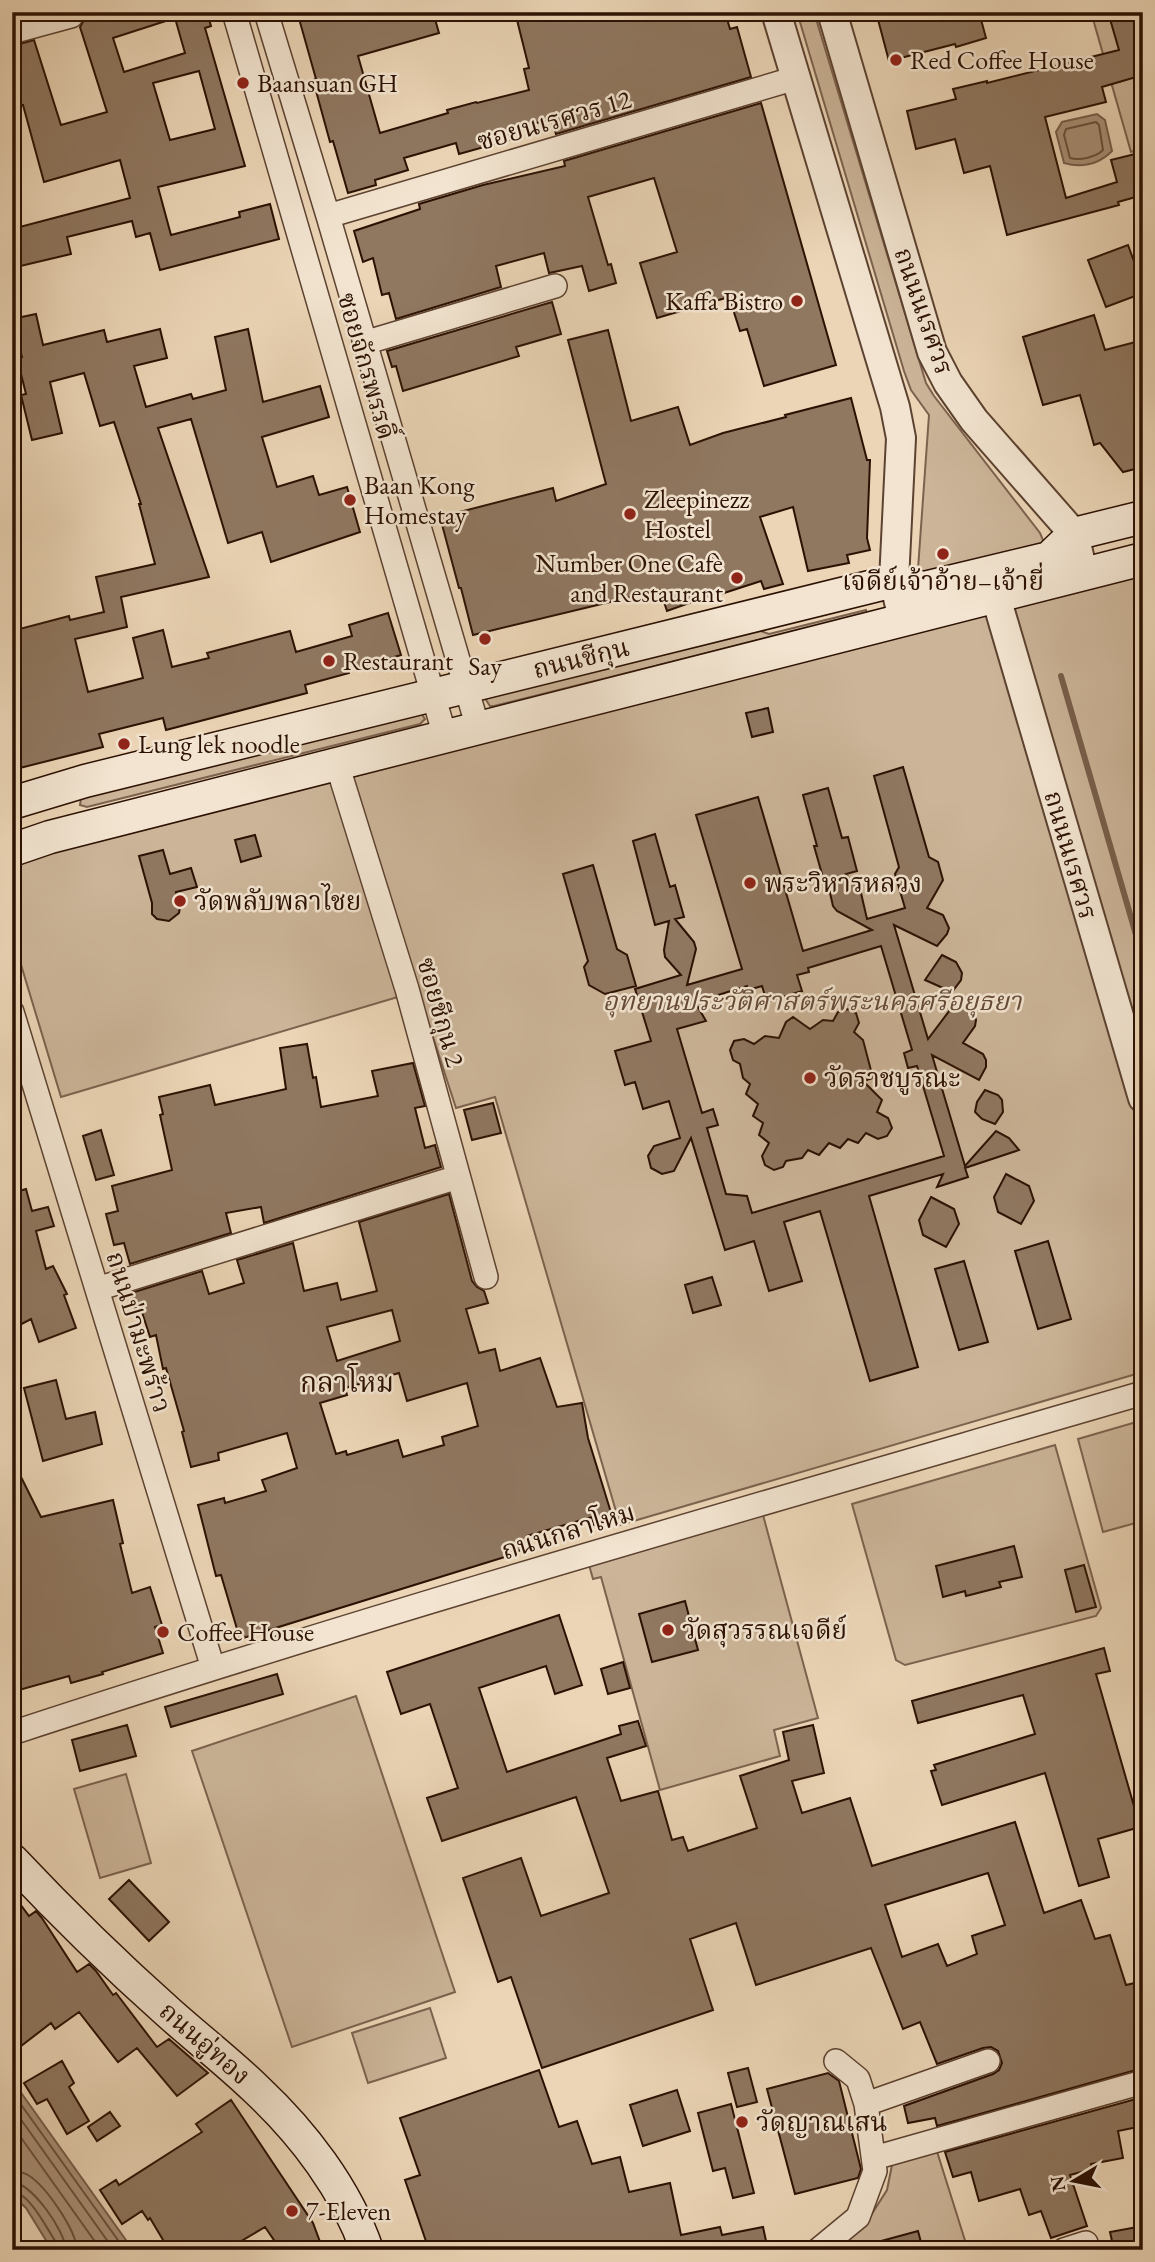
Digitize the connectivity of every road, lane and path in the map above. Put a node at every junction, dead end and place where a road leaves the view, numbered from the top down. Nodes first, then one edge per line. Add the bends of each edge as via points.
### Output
1 (234, 12) edge
2 (266, 12) edge
3 (776, 12) edge
4 (832, 12) edge
5 (71, 16) dead end
6 (12, 32) edge
7 (796, 78) junction
8 (328, 216) junction
9 (555, 286) dead end
10 (364, 343) junction
11 (384, 410) junction
12 (352, 418) junction
13 (1143, 517) edge
14 (1074, 534) junction
15 (1143, 559) edge
16 (1083, 573) junction
17 (894, 581) junction
18 (992, 584) junction
19 (903, 619) junction
20 (467, 687) junction
21 (435, 694) junction
22 (478, 727) junction
23 (445, 736) junction
24 (337, 764) junction
25 (12, 803) edge
26 (12, 850) edge
27 (12, 1012) edge
28 (1143, 1098) edge
29 (458, 1177) junction
30 (486, 1277) dead end
31 (97, 1289) junction
32 (1143, 1393) edge
33 (213, 1668) junction
34 (12, 1733) edge
35 (12, 1860) edge
36 (836, 2061) dead end
37 (988, 2061) dead end
38 (1143, 2082) edge
39 (866, 2104) junction
40 (874, 2158) junction
41 (1086, 2243) dead end
42 (367, 2250) edge
43 (818, 2250) edge
44 (1064, 2250) edge

1 - 12 street, ซอยจักรพรรดิ์
2 - 8 street, ซอยจักรพรรดิ์
3 - 7 street, ถนนนเรศวร
4 - 14 street, ถนนนเรศวร via 932,352 974,420
5 - 6 street
7 - 8 street, ซอยนเรศวร 12
7 - 17 street, ถนนนเรศวร via 895,407 901,438
8 - 10 street, ซอยจักรพรรดิ์
9 - 10 street
10 - 11 street, ซอยจักรพรรดิ์
11 - 12 street
11 - 20 street, ซอยจักรพรรดิ์
12 - 21 street, ซอยจักรพรรดิ์
13 - 14 main road, ถนนชีกุน
14 - 16 street, ถนนนเรศวร
14 - 18 main road, ถนนชีกุน via 1049,558
15 - 16 main road, ถนนชีกุน
16 - 18 main road, ถนนชีกุน
17 - 18 main road, ถนนชีกุน via 924,588
17 - 19 street, ถนนนเรศวร
17 - 20 main road, ถนนชีกุน
18 - 19 main road, ถนนชีกุน
18 - 28 street, ถนนนเรศวร
19 - 22 main road, ถนนชีกุน
20 - 21 main road, ถนนชีกุน
20 - 22 street, ซอยจักรพรรดิ์
21 - 23 street, ซอยจักรพรรดิ์
21 - 25 main road, ถนนชีกุน
22 - 23 main road, ถนนชีกุน
23 - 24 main road, ถนนชีกุน
24 - 26 main road, ถนนชีกุน
24 - 29 street, ซอยชีกุน 2 via 407,989
27 - 31 street, ถนนป่ามะพร้าว
29 - 30 street, ซอยชีกุน 2
29 - 31 street
31 - 33 street, ถนนป่ามะพร้าว
32 - 33 street, ถนนกลาโหม
33 - 34 street, ถนนกลาโหม
35 - 42 main road, ถนนอู่ทอง via 294,2129 340,2190
36 - 39 street via 858,2079
37 - 39 street
38 - 40 street
39 - 40 street
40 - 43 street via 875,2171 858,2217
41 - 44 street

